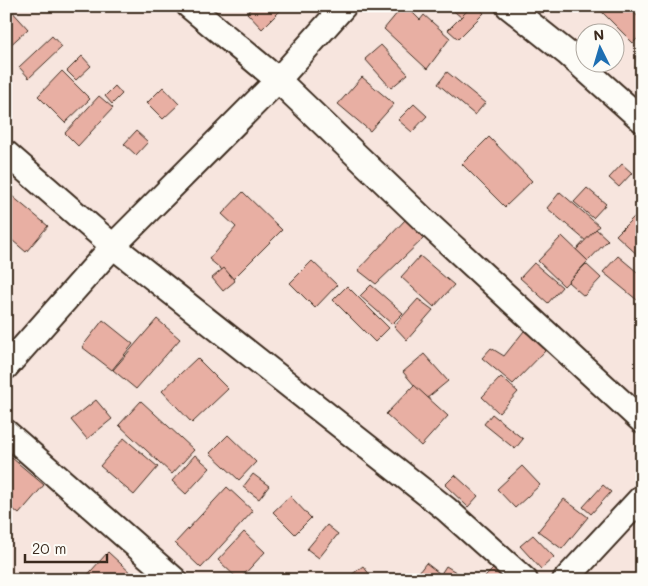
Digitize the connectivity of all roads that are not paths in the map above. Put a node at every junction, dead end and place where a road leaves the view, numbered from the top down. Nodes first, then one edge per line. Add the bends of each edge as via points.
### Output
1 (189, 6) edge
2 (344, 6) edge
3 (508, 6) edge
4 (278, 80) junction
5 (642, 120) edge
6 (6, 153) edge
7 (113, 246) junction
8 (6, 367) edge
9 (642, 421) edge
10 (6, 432) edge
11 (642, 497) edge
12 (175, 580) edge
13 (526, 580) edge
14 (565, 580) edge

1 - 4 street
2 - 4 street
3 - 5 street
4 - 7 street
4 - 9 street
6 - 7 street
7 - 8 street
7 - 13 street via 446,509
10 - 12 street
11 - 14 street

